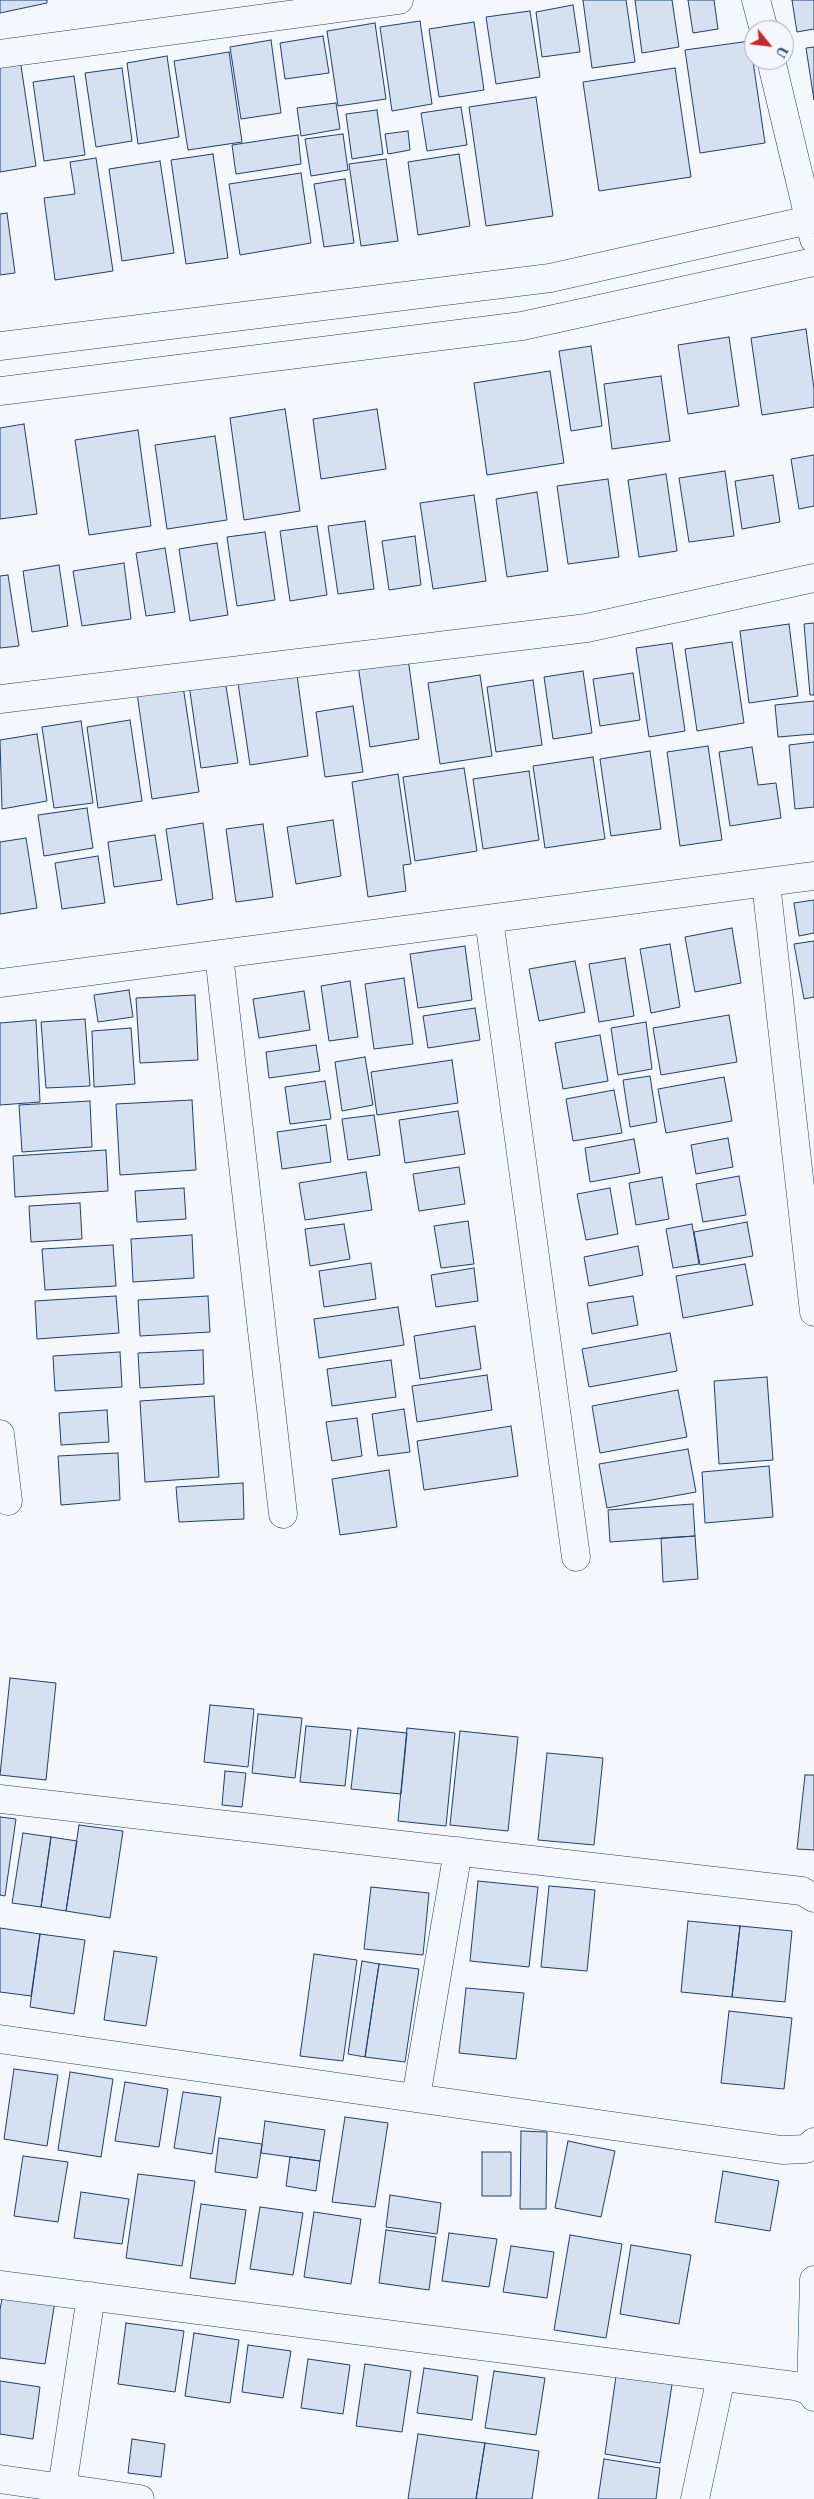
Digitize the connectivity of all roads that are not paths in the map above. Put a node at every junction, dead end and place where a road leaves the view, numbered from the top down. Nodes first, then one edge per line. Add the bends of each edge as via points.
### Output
1 (399, 0) edge
2 (756, 0) edge
3 (761, 20) edge
4 (0, 54) edge
5 (774, 70) edge
6 (813, 226) edge
7 (814, 262) edge
8 (263, 314) junction
9 (0, 346) edge
10 (272, 357) junction
11 (0, 390) edge
12 (814, 578) edge
13 (0, 699) edge
14 (814, 876) edge
15 (766, 883) junction
16 (489, 919) junction
17 (219, 954) junction
18 (0, 983) edge
19 (814, 1312) edge
20 (0, 1434) edge
21 (8, 1501) dead end
22 (283, 1514) dead end
23 (576, 1557) dead end
24 (0, 1799) edge
25 (458, 1851) junction
26 (814, 1898) edge
27 (0, 2039) edge
28 (416, 2097) junction
29 (814, 2142) edge
30 (814, 2280) edge
31 (0, 2285) edge
32 (91, 2296) junction
33 (721, 2377) junction
34 (813, 2394) edge
35 (0, 2479) edge
36 (62, 2488) junction
37 (140, 2499) edge
38 (694, 2499) edge

1 - 4 street
2 - 3 street
5 - 6 street
6 - 8 street via 550,278
7 - 10 street via 522,326
8 - 9 street
8 - 10 street
10 - 11 street
12 - 13 street via 587,628
14 - 15 street
15 - 16 street
15 - 19 street
16 - 17 street
16 - 23 street
17 - 18 street
17 - 22 street
20 - 21 street
24 - 25 street
25 - 26 street via 802,1891
25 - 28 street
27 - 28 street
28 - 29 street via 782,2150 806,2149
30 - 34 street
31 - 32 street
32 - 33 street
32 - 36 street
33 - 34 street via 795,2386
33 - 38 street
35 - 36 street
36 - 37 street

